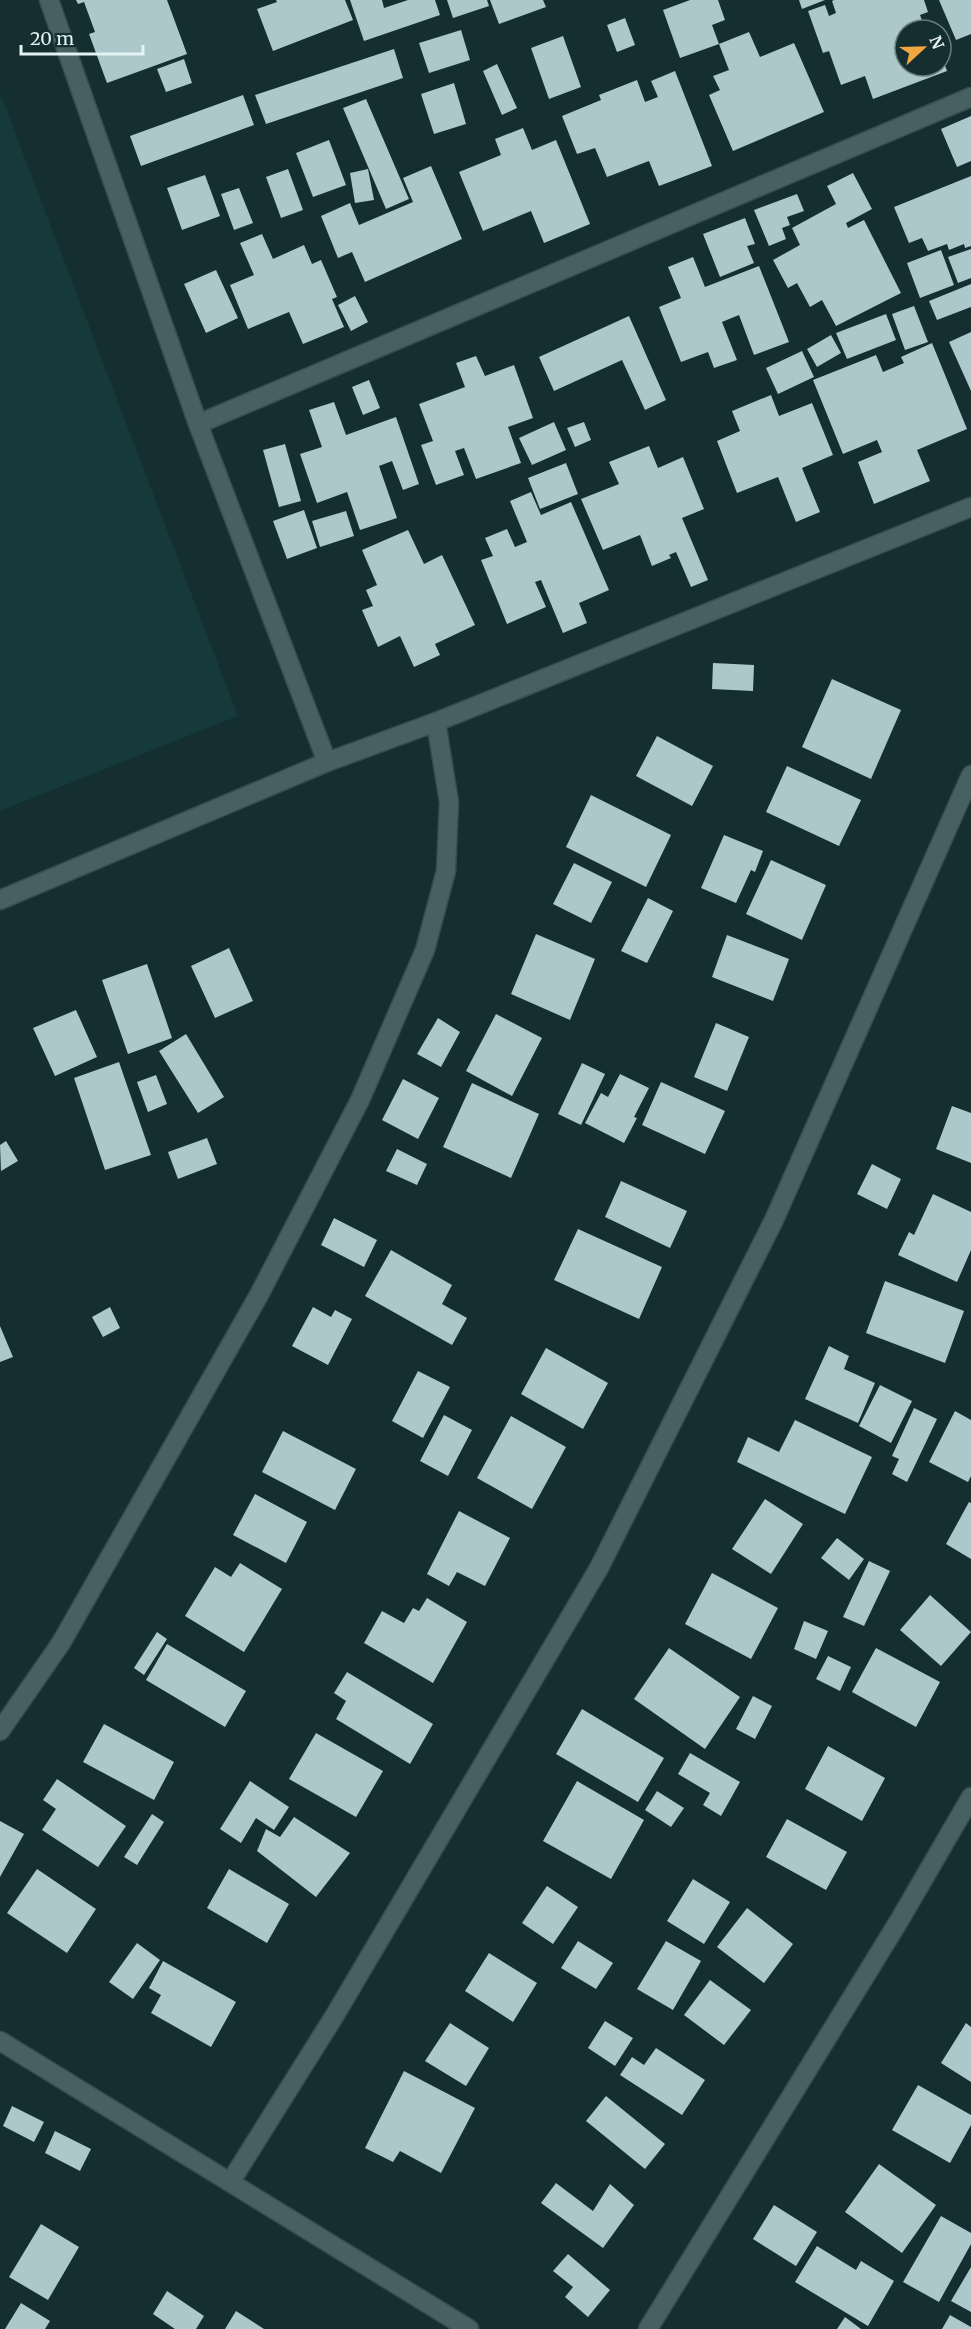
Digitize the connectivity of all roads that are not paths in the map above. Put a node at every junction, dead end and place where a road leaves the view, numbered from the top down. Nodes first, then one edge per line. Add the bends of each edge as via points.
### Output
1 (49, 0) edge
2 (971, 97) edge
3 (198, 424) junction
4 (971, 507) edge
5 (436, 722) junction
6 (327, 762) junction
7 (971, 775) edge
8 (0, 900) edge
9 (0, 1731) edge
10 (971, 1797) edge
11 (0, 2041) edge
12 (231, 2181) junction
13 (469, 2329) edge
14 (648, 2329) edge

1 - 3 street
2 - 3 street
3 - 6 street
4 - 5 street
5 - 6 street
5 - 9 street via 448,802 446,871 425,950 360,1100 259,1295 67,1633
6 - 8 street
7 - 12 street via 774,1220 599,1568 335,2015
10 - 14 street
11 - 12 street
12 - 13 street

